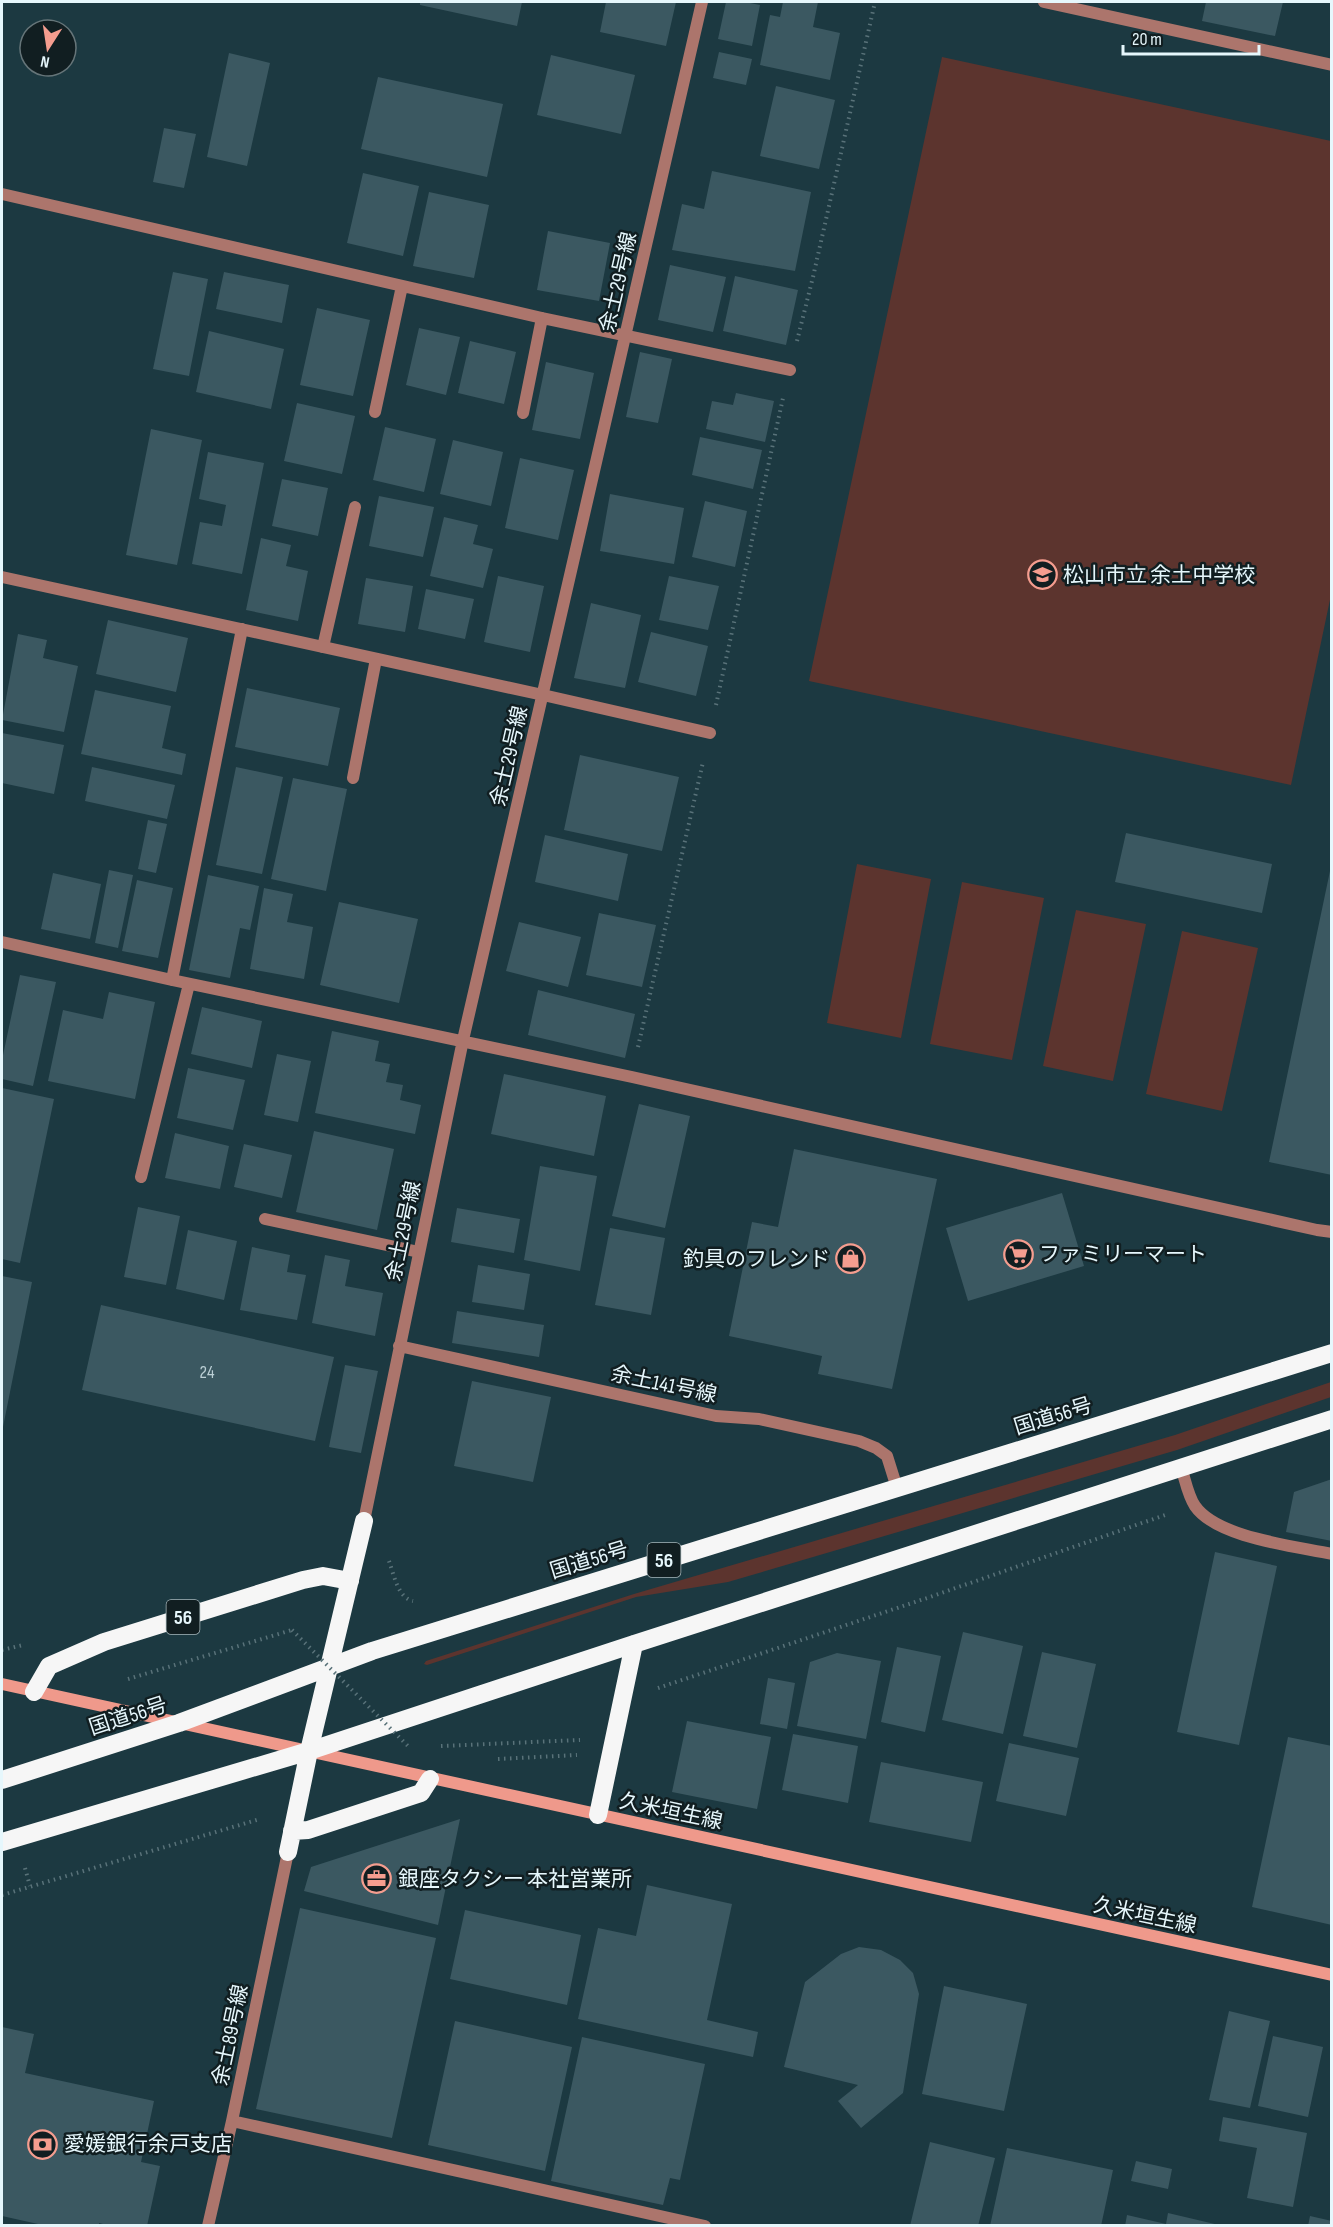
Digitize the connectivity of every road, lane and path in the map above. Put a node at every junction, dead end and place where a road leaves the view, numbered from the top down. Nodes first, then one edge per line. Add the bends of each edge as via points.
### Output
1 (702, 2) edge
2 (875, 2) edge
3 (1044, 2) edge
4 (1332, 65) edge
5 (2, 194) edge
6 (402, 286) junction
7 (542, 318) junction
8 (626, 335) junction
9 (790, 370) junction
10 (375, 412) dead end
11 (523, 413) dead end
12 (355, 507) dead end
13 (2, 577) edge
14 (242, 629) junction
15 (323, 647) junction
16 (376, 659) junction
17 (543, 695) junction
18 (710, 734) junction
19 (353, 778) dead end
20 (2, 942) edge
21 (172, 980) junction
22 (189, 984) junction
23 (463, 1040) junction
24 (632, 1077) junction
25 (141, 1176) dead end
26 (265, 1219) dead end
27 (1332, 1232) edge
28 (419, 1252) junction
29 (399, 1346) junction
30 (1332, 1353) edge
31 (1332, 1419) edge
32 (1181, 1467) junction
33 (897, 1488) junction
34 (1194, 1503) junction
35 (364, 1521) joint
36 (359, 1544) junction
37 (1332, 1554) edge
38 (350, 1581) junction
39 (420, 1601) dead end
40 (30, 1642) dead end
41 (634, 1644) junction
42 (2, 1650) edge
43 (329, 1667) junction
44 (145, 1676) dead end
45 (2, 1684) edge
46 (34, 1692) junction
47 (654, 1692) dead end
48 (179, 1723) junction
49 (612, 1745) junction
50 (434, 1746) dead end
51 (410, 1748) dead end
52 (309, 1751) junction
53 (430, 1779) junction
54 (2, 1780) edge
55 (297, 1808) junction
56 (598, 1815) junction
57 (292, 1831) junction
58 (2, 1842) edge
59 (288, 1852) joint
60 (2, 1895) edge
61 (1332, 1975) edge
62 (232, 2121) junction
63 (208, 2226) edge
64 (705, 2226) edge

1 - 8 street, 余土29号線
2 - 9 path
3 - 4 street
5 - 6 street
6 - 7 street
6 - 10 street
7 - 8 street
7 - 11 street
8 - 9 street
8 - 17 street, 余土29号線
9 - 18 path
12 - 15 street
13 - 14 street
14 - 15 street
14 - 21 street
15 - 16 street
16 - 17 street
16 - 19 street
17 - 18 street
17 - 23 street, 余土29号線
18 - 24 path
20 - 21 street
21 - 22 street
22 - 23 street
22 - 25 street
23 - 24 street
23 - 28 street, 余土29号線
24 - 27 street
26 - 28 street
28 - 29 street, 余土29号線
29 - 33 street, 余土141号線 via 716,1416 759,1419 859,1441 887,1456
29 - 35 street, 余土29号線
30 - 33 highway, 国道56号 / 56
31 - 32 highway
32 - 34 street
32 - 41 highway
33 - 43 highway, 国道56号 / 56
34 - 37 street via 1218,1526
34 - 47 path via 930,1597 660,1686
35 - 36 highway
36 - 38 highway
36 - 39 path via 376,1541 383,1545 402,1595 410,1601
38 - 43 highway
38 - 46 highway, 56 via 323,1576 303,1580 104,1642 49,1666
40 - 42 path
41 - 49 highway
41 - 52 highway
43 - 48 highway, 国道56号 / 56
43 - 52 highway
44 - 51 path, bridge via 291,1630
45 - 46 main road, 久米垣生線
46 - 48 main road, 久米垣生線
48 - 52 main road, 久米垣生線
48 - 54 highway, 国道56号 / 56
49 - 50 path via 586,1739
49 - 56 highway
52 - 53 main road, 久米垣生線
52 - 55 highway
52 - 58 highway
53 - 56 main road, 久米垣生線
53 - 57 highway via 421,1793 308,1830
55 - 57 highway
55 - 60 path
56 - 61 main road, 久米垣生線
57 - 59 highway
59 - 62 street, 余土89号線
62 - 63 street, 余土89号線
62 - 64 street

